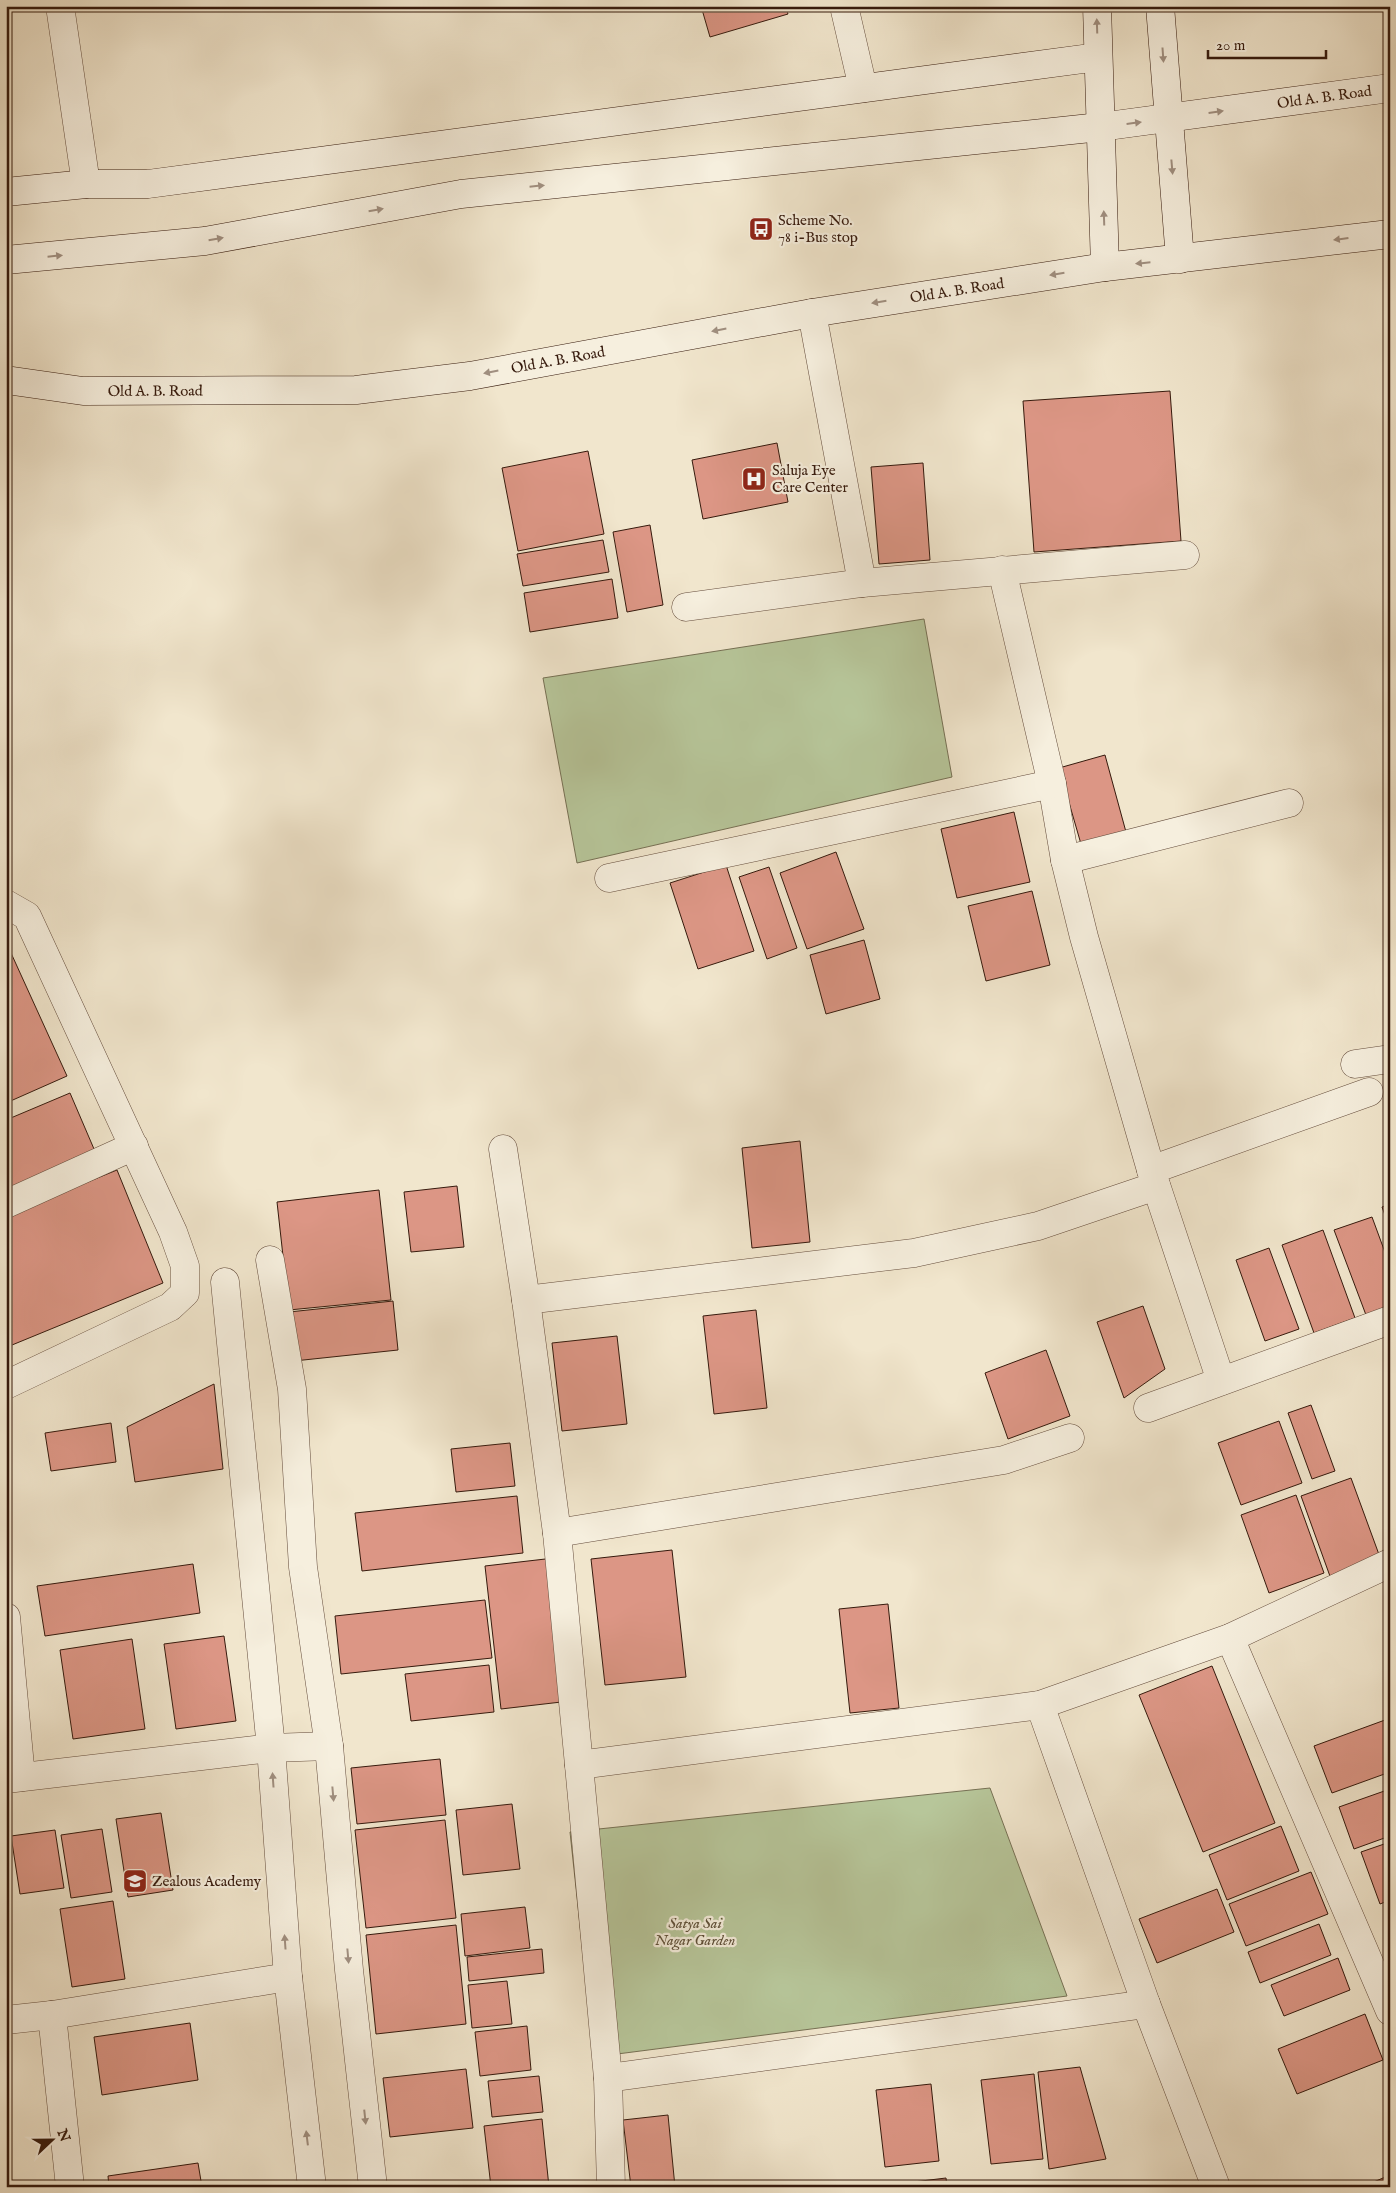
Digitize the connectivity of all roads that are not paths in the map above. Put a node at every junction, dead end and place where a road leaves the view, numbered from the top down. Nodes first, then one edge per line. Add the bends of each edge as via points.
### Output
1 (60, 6) edge
2 (844, 6) edge
3 (1097, 6) edge
4 (1164, 13) edge
5 (1098, 57) junction
6 (863, 88) junction
7 (1390, 88) edge
8 (1168, 119) junction
9 (1100, 127) junction
10 (86, 184) junction
11 (6, 192) edge
12 (1390, 234) edge
13 (1180, 259) junction
14 (6, 260) edge
15 (1105, 267) junction
16 (812, 312) junction
17 (6, 380) edge
18 (1185, 555) dead end
19 (1002, 570) junction
20 (862, 583) junction
21 (686, 607) dead end
22 (1052, 784) junction
23 (1288, 803) dead end
24 (1065, 860) junction
25 (609, 878) dead end
26 (6, 904) edge
27 (1390, 1059) edge
28 (1355, 1064) dead end
29 (1369, 1092) dead end
30 (134, 1146) junction
31 (503, 1150) dead end
32 (1153, 1178) junction
33 (6, 1204) edge
34 (270, 1260) dead end
35 (225, 1282) dead end
36 (526, 1300) junction
37 (1390, 1320) edge
38 (1221, 1380) junction
39 (6, 1385) edge
40 (1148, 1408) dead end
41 (1070, 1438) dead end
42 (557, 1533) junction
43 (1390, 1563) edge
44 (6, 1617) edge
45 (1230, 1638) junction
46 (1040, 1705) junction
47 (329, 1746) junction
48 (271, 1748) junction
49 (579, 1765) junction
50 (14, 1778) edge
51 (288, 1977) junction
52 (1146, 2004) junction
53 (1390, 2011) edge
54 (52, 2015) junction
55 (6, 2020) edge
56 (608, 2078) junction
57 (70, 2187) edge
58 (312, 2187) edge
59 (373, 2187) edge
60 (611, 2187) edge
61 (1216, 2187) edge

1 - 10 street
2 - 6 street
5 -> 3 street
4 -> 8 street
5 - 6 street
5 - 9 street
6 - 10 street via 148,184
8 -> 7 street, Old A. B. Road
9 -> 8 street, Old A. B. Road
8 -> 13 street
14 -> 9 street via 205,240 461,194
15 -> 9 street
10 - 11 street
12 -> 13 street
13 -> 15 street, Old A. B. Road
15 -> 16 street, Old A. B. Road
16 -> 17 street, Old A. B. Road via 470,376 356,390 83,391
16 - 20 street
18 - 19 street
19 - 20 street
19 - 22 street
20 - 21 street
22 - 24 street
22 - 25 street
23 - 24 street
24 - 32 street
26 - 30 street via 27,916
27 - 28 street
29 - 32 street
30 - 33 street
30 - 39 street via 185,1266 185,1294 170,1307
31 - 36 street
32 - 36 street via 1038,1226 914,1253
32 - 38 street
34 - 47 street via 292,1389 303,1567
35 - 48 street
36 - 42 street
37 - 38 street
38 - 40 street
41 - 42 street via 996,1462
42 - 49 street
43 - 45 street
44 - 50 street
45 - 46 street
45 - 53 street
46 - 49 street
46 - 52 street
47 - 48 street
47 -> 59 street
48 - 50 street
51 -> 48 street
49 - 56 street
51 - 54 street
58 -> 51 street
52 - 56 street
52 - 61 street
54 - 55 street
54 - 57 street
56 - 60 street

